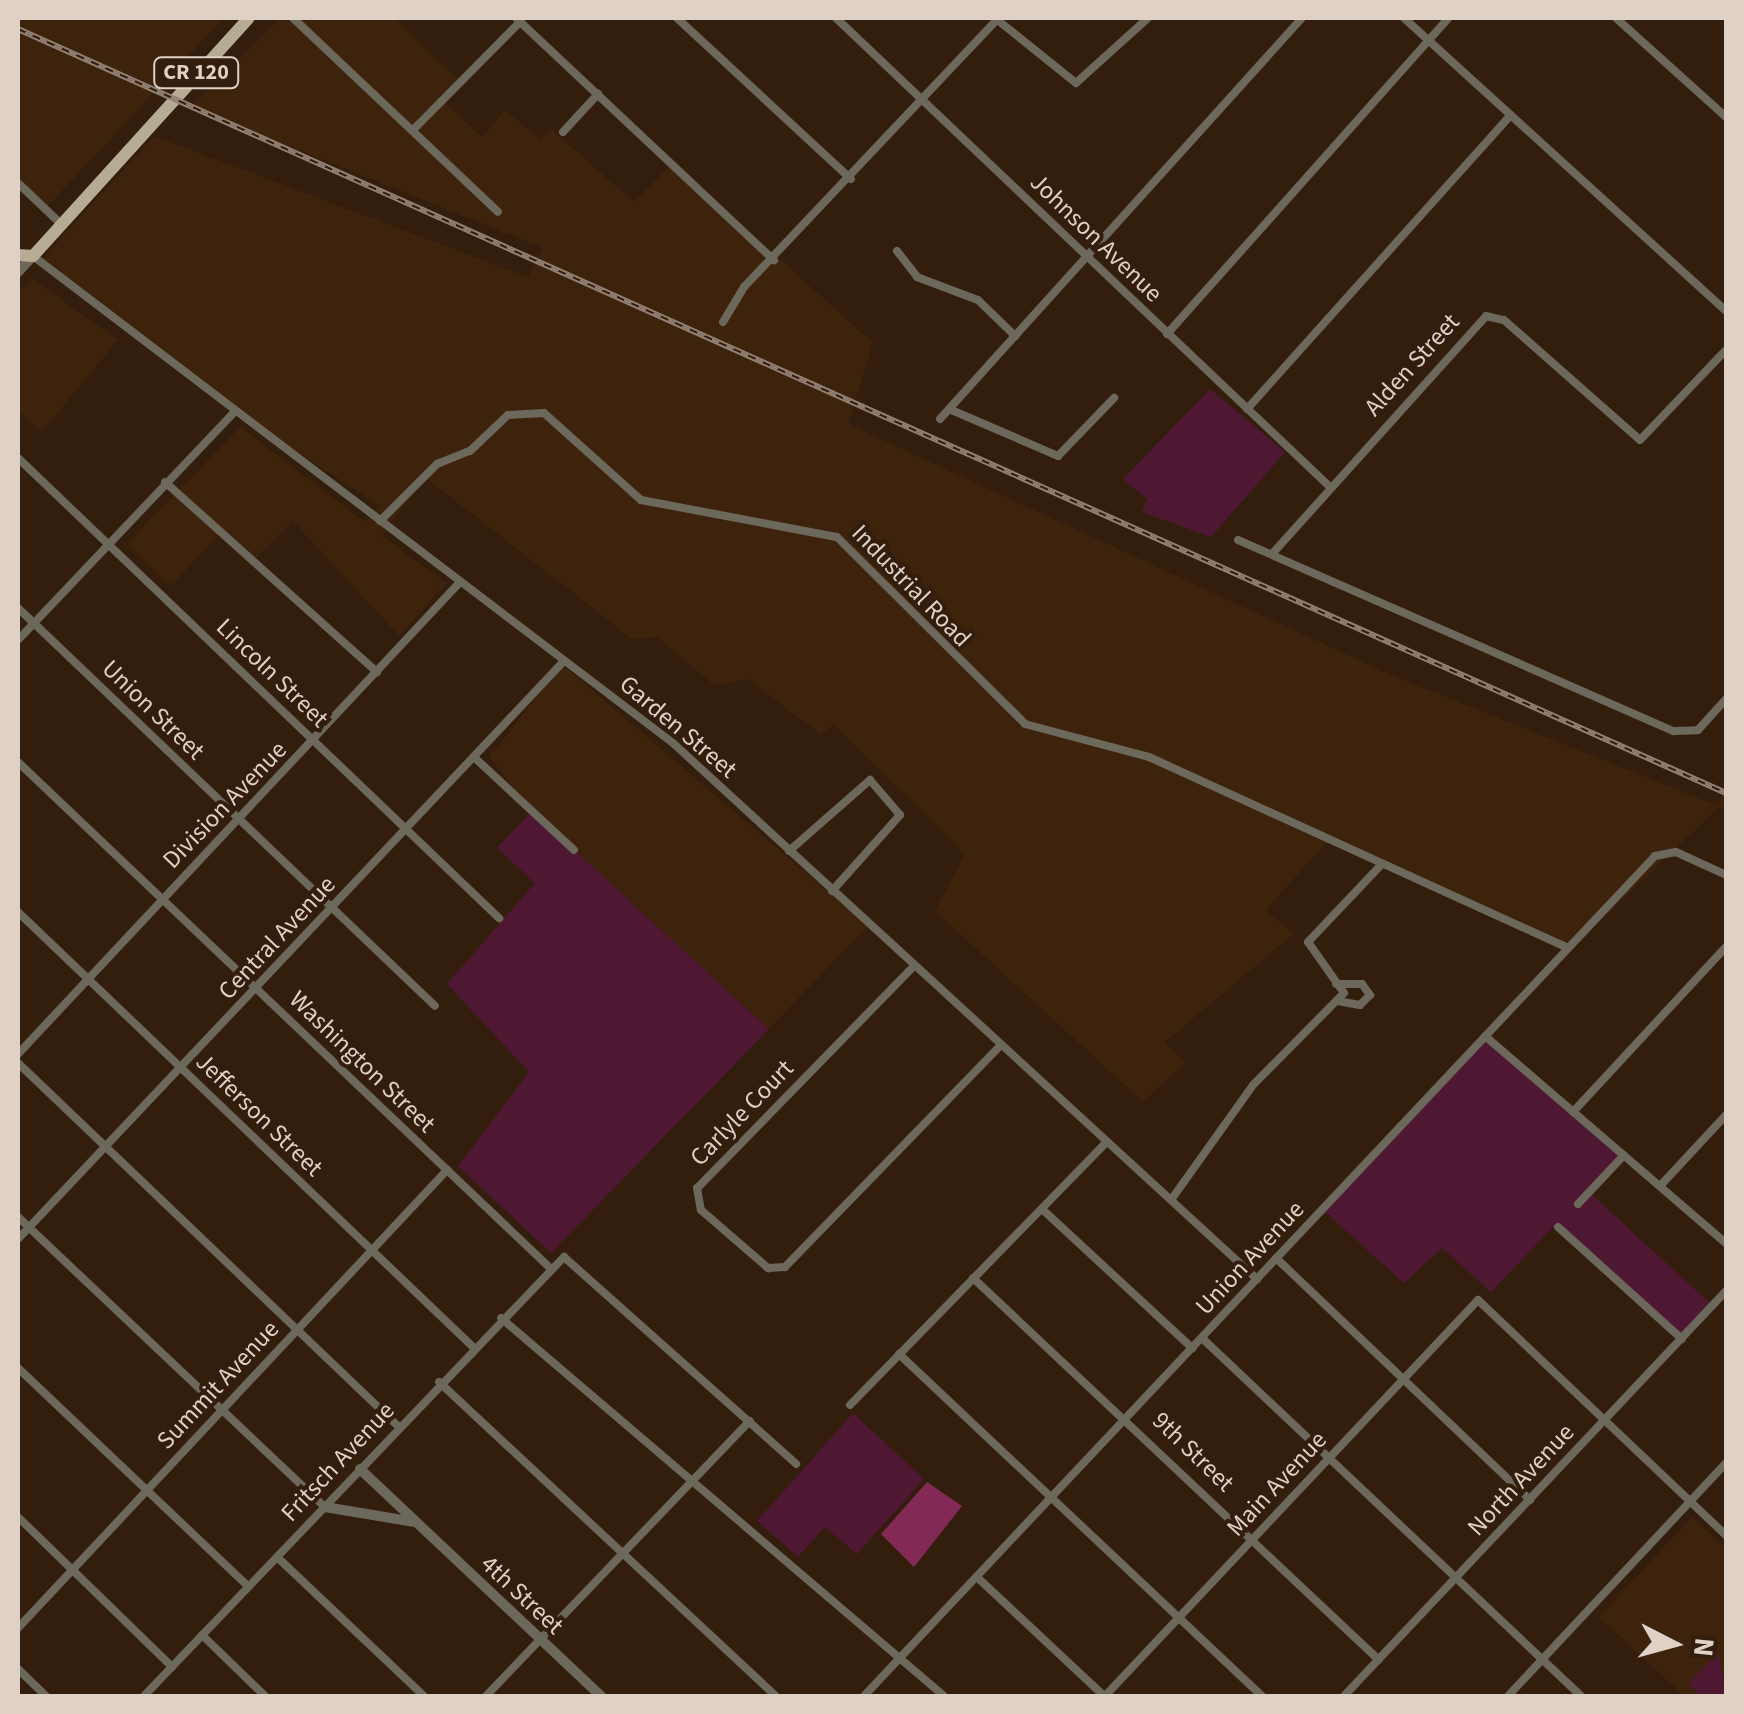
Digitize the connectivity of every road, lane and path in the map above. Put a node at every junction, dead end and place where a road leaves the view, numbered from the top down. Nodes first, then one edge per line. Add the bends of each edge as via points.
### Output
1 (249, 18) edge
2 (293, 18) edge
3 (677, 18) edge
4 (836, 18) edge
5 (997, 18) edge
6 (1148, 18) edge
7 (1302, 18) edge
8 (1404, 18) edge
9 (1449, 18) edge
10 (1616, 18) edge
11 (520, 19) edge
12 (1429, 40) junction
13 (598, 94) junction
14 (924, 100) junction
15 (1511, 115) junction
16 (1726, 117) edge
17 (414, 129) junction
18 (564, 132) dead end
19 (851, 178) junction
20 (18, 184) edge
21 (498, 212) dead end
22 (60, 223) junction
23 (897, 251) dead end
24 (18, 255) edge
25 (33, 256) junction
26 (1086, 258) junction
27 (774, 260) junction
28 (18, 272) edge
29 (1726, 311) edge
30 (723, 322) dead end
31 (1167, 334) junction
32 (1015, 336) junction
33 (1726, 350) edge
34 (1114, 398) dead end
35 (950, 409) junction
36 (1247, 409) junction
37 (235, 411) junction
38 (940, 419) dead end
39 (18, 458) edge
40 (165, 482) junction
41 (1330, 487) junction
42 (380, 521) junction
43 (1238, 540) dead end
44 (110, 544) junction
45 (1272, 554) junction
46 (460, 582) junction
47 (18, 608) edge
48 (34, 624) junction
49 (18, 640) edge
50 (564, 661) junction
51 (376, 672) junction
52 (1726, 700) edge
53 (314, 740) junction
54 (475, 758) junction
55 (18, 762) edge
56 (238, 819) junction
57 (406, 830) junction
58 (574, 850) dead end
59 (789, 850) junction
60 (1381, 864) junction
61 (1726, 875) edge
62 (832, 891) junction
63 (163, 899) junction
64 (332, 909) junction
65 (18, 912) edge
66 (499, 918) dead end
67 (1726, 947) edge
68 (1568, 948) junction
69 (913, 966) junction
70 (88, 978) junction
71 (1336, 984) junction
72 (256, 989) junction
73 (1336, 1001) junction
74 (435, 1006) dead end
75 (1485, 1036) junction
76 (1000, 1046) junction
77 (18, 1054) edge
78 (18, 1063) edge
79 (182, 1068) junction
80 (1573, 1112) junction
81 (1726, 1115) edge
82 (1107, 1142) junction
83 (106, 1148) junction
84 (1624, 1155) junction
85 (448, 1170) junction
86 (1660, 1186) junction
87 (1171, 1200) junction
88 (1578, 1204) dead end
89 (1042, 1208) junction
90 (18, 1218) edge
91 (1558, 1226) dead end
92 (28, 1228) junction
93 (18, 1240) edge
94 (1726, 1243) edge
95 (370, 1250) junction
96 (1276, 1258) junction
97 (549, 1267) junction
98 (973, 1278) junction
99 (1256, 1279) junction
100 (1726, 1291) edge
101 (501, 1318) junction
102 (297, 1330) junction
103 (1203, 1339) junction
104 (1682, 1339) junction
105 (473, 1347) junction
106 (1192, 1348) junction
107 (899, 1354) junction
108 (18, 1368) edge
109 (1403, 1380) junction
110 (439, 1382) junction
111 (850, 1405) dead end
112 (222, 1408) junction
113 (1128, 1418) junction
114 (1606, 1420) junction
115 (750, 1421) junction
116 (399, 1427) junction
117 (1329, 1458) junction
118 (1726, 1462) edge
119 (796, 1464) dead end
120 (360, 1469) junction
121 (692, 1480) junction
122 (148, 1489) junction
123 (1053, 1497) junction
124 (1530, 1500) junction
125 (1691, 1501) junction
126 (324, 1506) junction
127 (18, 1516) edge
128 (416, 1523) junction
129 (1726, 1535) edge
130 (1252, 1540) junction
131 (623, 1552) junction
132 (277, 1556) junction
133 (73, 1570) junction
134 (978, 1578) junction
135 (1456, 1579) junction
136 (248, 1586) junction
137 (1178, 1618) junction
138 (18, 1628) edge
139 (202, 1635) junction
140 (541, 1640) junction
141 (901, 1659) junction
142 (1380, 1660) junction
143 (1542, 1660) junction
144 (172, 1666) junction
145 (18, 1669) edge
146 (46, 1696) edge
147 (144, 1696) edge
148 (266, 1696) edge
149 (424, 1696) edge
150 (486, 1696) edge
151 (601, 1696) edge
152 (776, 1696) edge
153 (864, 1696) edge
154 (944, 1696) edge
155 (1104, 1696) edge
156 (1262, 1696) edge
157 (1344, 1696) edge
158 (1508, 1696) edge
159 (1581, 1696) edge

1 - 22 main road, CR 120
2 - 17 street
3 - 19 street
4 - 14 street, Johnson Avenue
5 - 6 street via 1076,84
5 - 14 street
7 - 26 street
8 - 12 street
9 - 12 street
10 - 16 street
11 - 13 street
11 - 17 street
12 - 15 street
12 - 31 street
13 - 18 street
13 - 27 street
14 - 19 street
14 - 26 street, Johnson Avenue
15 - 29 street
15 - 36 street
17 - 21 street
19 - 27 street
20 - 22 street
22 - 25 main road, CR 120
23 - 32 street via 916,276 978,300
24 - 25 main road
25 - 28 street
25 - 37 street, Garden Street
26 - 31 street, Johnson Avenue
26 - 32 street
27 - 30 street
31 - 36 street, Johnson Avenue
32 - 35 street
33 - 41 street, Alden Street via 1640,440 1504,320 1486,316
34 - 35 street via 1058,456
35 - 38 street
36 - 41 street, Johnson Avenue
37 - 40 street
37 - 42 street, Garden Street
39 - 44 street, Lincoln Street
40 - 44 street
40 - 51 street
41 - 45 street, Alden Street
42 - 46 street, Garden Street
42 - 60 street, Industrial Road via 438,464 470,450 508,415 544,413 641,500 838,537 1026,724 1150,757
43 - 45 street
44 - 48 street
44 - 53 street, Lincoln Street
45 - 52 street via 1691,732
46 - 50 street, Garden Street
46 - 51 street, Division Avenue
47 - 48 street, Union Street
48 - 49 street
48 - 56 street, Union Street
50 - 54 street, Central Avenue
50 - 59 street, Garden Street via 673,744
51 - 53 street, Division Avenue
53 - 56 street, Division Avenue
53 - 57 street, Lincoln Street
54 - 57 street, Central Avenue
54 - 58 street
55 - 63 street, Washington Street
56 - 63 street, Division Avenue
56 - 64 street, Union Street
57 - 64 street, Central Avenue
57 - 66 street, Lincoln Street
59 - 62 street, Garden Street
59 - 62 street via 870,780 900,815
60 - 68 street, Industrial Road
60 - 71 street via 1308,942
61 - 68 street, Union Avenue via 1669,851
62 - 69 street, Garden Street
63 - 70 street, Division Avenue
63 - 72 street, Washington Street
64 - 72 street, Central Avenue
64 - 74 street, Union Street
65 - 70 street, Jefferson Street
67 - 80 street
68 - 75 street, Union Avenue
69 - 76 street, Garden Street
69 - 76 street, Carlyle Court via 697,1188 701,1210 768,1268 785,1267
70 - 77 street, Division Avenue
70 - 79 street, Jefferson Street
71 - 73 street via 1344,993
71 - 73 street via 1362,984 1370,995 1360,1004
72 - 79 street, Central Avenue
72 - 85 street, Washington Street
73 - 87 street via 1253,1085
75 - 80 street
75 - 96 street, Union Avenue
76 - 82 street, Garden Street
78 - 83 street
79 - 83 street, Central Avenue
79 - 95 street, Jefferson Street
80 - 84 street
81 - 86 street
82 - 87 street, Garden Street
82 - 89 street
83 - 92 street, Central Avenue
83 - 102 street
84 - 86 street
84 - 88 street
85 - 95 street, Summit Avenue
85 - 97 street, Washington Street
86 - 94 street
87 - 99 street, Garden Street
89 - 98 street
89 - 106 street
90 - 92 street
91 - 104 street
92 - 93 street, Central Avenue
92 - 112 street
95 - 102 street, Summit Avenue
95 - 105 street, Jefferson Street
96 - 99 street, Union Avenue
96 - 109 street
97 - 101 street, Fritsch Avenue
97 - 115 street, Fritsch Avenue via 564,1257
98 - 107 street
98 - 113 street, 9th Street
99 - 103 street, Union Avenue
100 - 104 street, North Avenue
101 - 105 street, Fritsch Avenue
101 - 121 street
102 - 112 street, Summit Avenue
102 - 116 street
103 - 106 street, Union Avenue
103 - 117 street
104 - 114 street, North Avenue
105 - 110 street, Fritsch Avenue
106 - 113 street, Union Avenue
107 - 111 street
107 - 123 street
108 - 122 street
109 - 114 street, Main Avenue via 1478,1300
109 - 117 street, Main Avenue
109 - 124 street
110 - 116 street, Fritsch Avenue
110 - 131 street
112 - 122 street, Summit Avenue
112 - 126 street
113 - 123 street, Union Avenue
113 - 130 street, 9th Street
114 - 124 street, North Avenue
114 - 125 street
115 - 119 street
115 - 121 street
116 - 120 street, Fritsch Avenue
117 - 130 street, Main Avenue
117 - 135 street
118 - 125 street
120 - 126 street, Fritsch Avenue
120 - 128 street, 4th Street
121 - 131 street
121 - 141 street
122 - 133 street, Summit Avenue
122 - 136 street
123 - 134 street, Union Avenue
123 - 137 street
124 - 135 street, North Avenue
125 - 129 street
125 - 143 street
126 - 128 street
126 - 132 street, Fritsch Avenue
127 - 133 street
128 - 140 street, 4th Street
130 - 137 street, Main Avenue
130 - 142 street, 9th Street
131 - 140 street
131 - 152 street
132 - 136 street, Fritsch Avenue
132 - 149 street
133 - 138 street, Summit Avenue
133 - 144 street
134 - 141 street, Union Avenue
134 - 155 street
135 - 142 street, North Avenue
135 - 143 street
136 - 139 street, Fritsch Avenue
137 - 155 street, Main Avenue
137 - 156 street
139 - 144 street, Fritsch Avenue
139 - 148 street
140 - 150 street
140 - 151 street, 4th Street
141 - 153 street, Union Avenue
141 - 154 street
142 - 157 street, North Avenue
143 - 158 street
143 - 159 street
144 - 147 street, Fritsch Avenue
145 - 146 street

